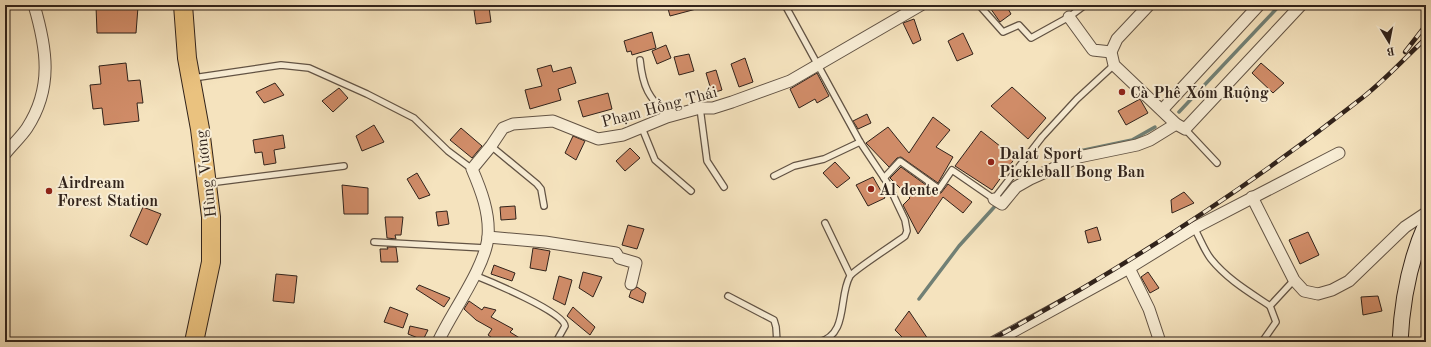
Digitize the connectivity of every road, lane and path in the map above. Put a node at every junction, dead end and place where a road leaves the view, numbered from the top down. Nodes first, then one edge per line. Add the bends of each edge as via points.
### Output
1 (34, 5) edge
2 (183, 5) edge
3 (785, 5) edge
4 (972, 5) edge
5 (979, 5) edge
6 (1085, 5) edge
7 (1149, 5) edge
8 (1259, 5) edge
9 (1301, 5) edge
10 (920, 6) edge
11 (1069, 17) junction
12 (1111, 52) junction
13 (640, 60) dead end
14 (816, 64) junction
15 (1114, 66) junction
16 (191, 78) junction
17 (700, 108) junction
18 (1162, 110) junction
19 (667, 118) junction
20 (1181, 126) junction
21 (642, 128) junction
22 (860, 142) junction
23 (491, 146) junction
24 (1339, 153) dead end
25 (5, 154) edge
26 (1217, 163) dead end
27 (344, 166) dead end
28 (472, 168) junction
29 (774, 176) dead end
30 (884, 178) junction
31 (208, 183) junction
32 (724, 186) dead end
33 (691, 191) dead end
34 (1252, 198) junction
35 (997, 200) junction
36 (544, 206) dead end
37 (1426, 213) edge
38 (825, 223) dead end
39 (1426, 224) edge
40 (1194, 228) junction
41 (488, 237) junction
42 (374, 242) dead end
43 (485, 248) junction
44 (1129, 268) junction
45 (474, 275) junction
46 (850, 275) junction
47 (1294, 280) junction
48 (631, 284) dead end
49 (728, 296) dead end
50 (1270, 306) junction
51 (194, 342) edge
52 (438, 342) edge
53 (556, 342) edge
54 (777, 342) edge
55 (819, 342) edge
56 (994, 342) edge
57 (1160, 342) edge
58 (1262, 342) edge
59 (1400, 342) edge

1 - 25 street via 46,67 41,101 27,129
2 - 16 highway, Hùng Vương via 184,35
3 - 14 lane
4 - 10 lane
5 - 11 lane via 1003,32 1019,25 1031,38
6 - 11 lane
7 - 12 street via 1117,39
8 - 18 street
9 - 20 street
10 - 14 street, Phạm Hồng Thái
11 - 12 street via 1093,50
12 - 15 street
13 - 19 lane via 642,79 649,96
14 - 17 street, Phạm Hồng Thái via 790,81 765,91 713,108
14 - 22 lane
15 - 18 street
15 - 35 lane via 1077,99 1042,137
16 - 28 lane via 281,66 309,68 414,118 448,151
16 - 31 highway, Hùng Vương
17 - 19 street, Phạm Hồng Thái
17 - 32 lane via 707,161
18 - 20 street
19 - 21 street, Phạm Hồng Thái
20 - 26 lane
20 - 35 street via 1137,145 1079,157 1016,187
21 - 23 street, Phạm Hồng Thái via 623,135 598,139 553,121 518,124 503,128
21 - 33 lane via 654,160
22 - 29 lane via 824,159 794,166
22 - 30 lane
23 - 28 street, Phạm Hồng Thái
23 - 36 lane via 537,184 541,189
24 - 34 street
27 - 31 lane
28 - 41 street via 484,199
30 - 35 lane via 900,161 938,189 952,170
30 - 46 lane via 905,220 907,231 905,236
31 - 51 highway, Hùng Vương via 211,262
34 - 40 street
34 - 47 street
37 - 47 street via 1405,227 1349,281 1338,287 1318,294 1304,291
38 - 46 lane
39 - 59 main road via 1407,281
40 - 44 street
40 - 50 lane via 1210,257 1220,269
41 - 43 street
41 - 48 street via 545,242 616,253 619,258 636,263
42 - 43 lane
43 - 45 street
44 - 56 street
44 - 57 street via 1149,309
45 - 52 street
45 - 53 lane via 536,303 562,320 565,326
46 - 55 lane via 835,332 828,340
47 - 50 lane
49 - 54 lane via 774,320
50 - 58 lane via 1276,322

